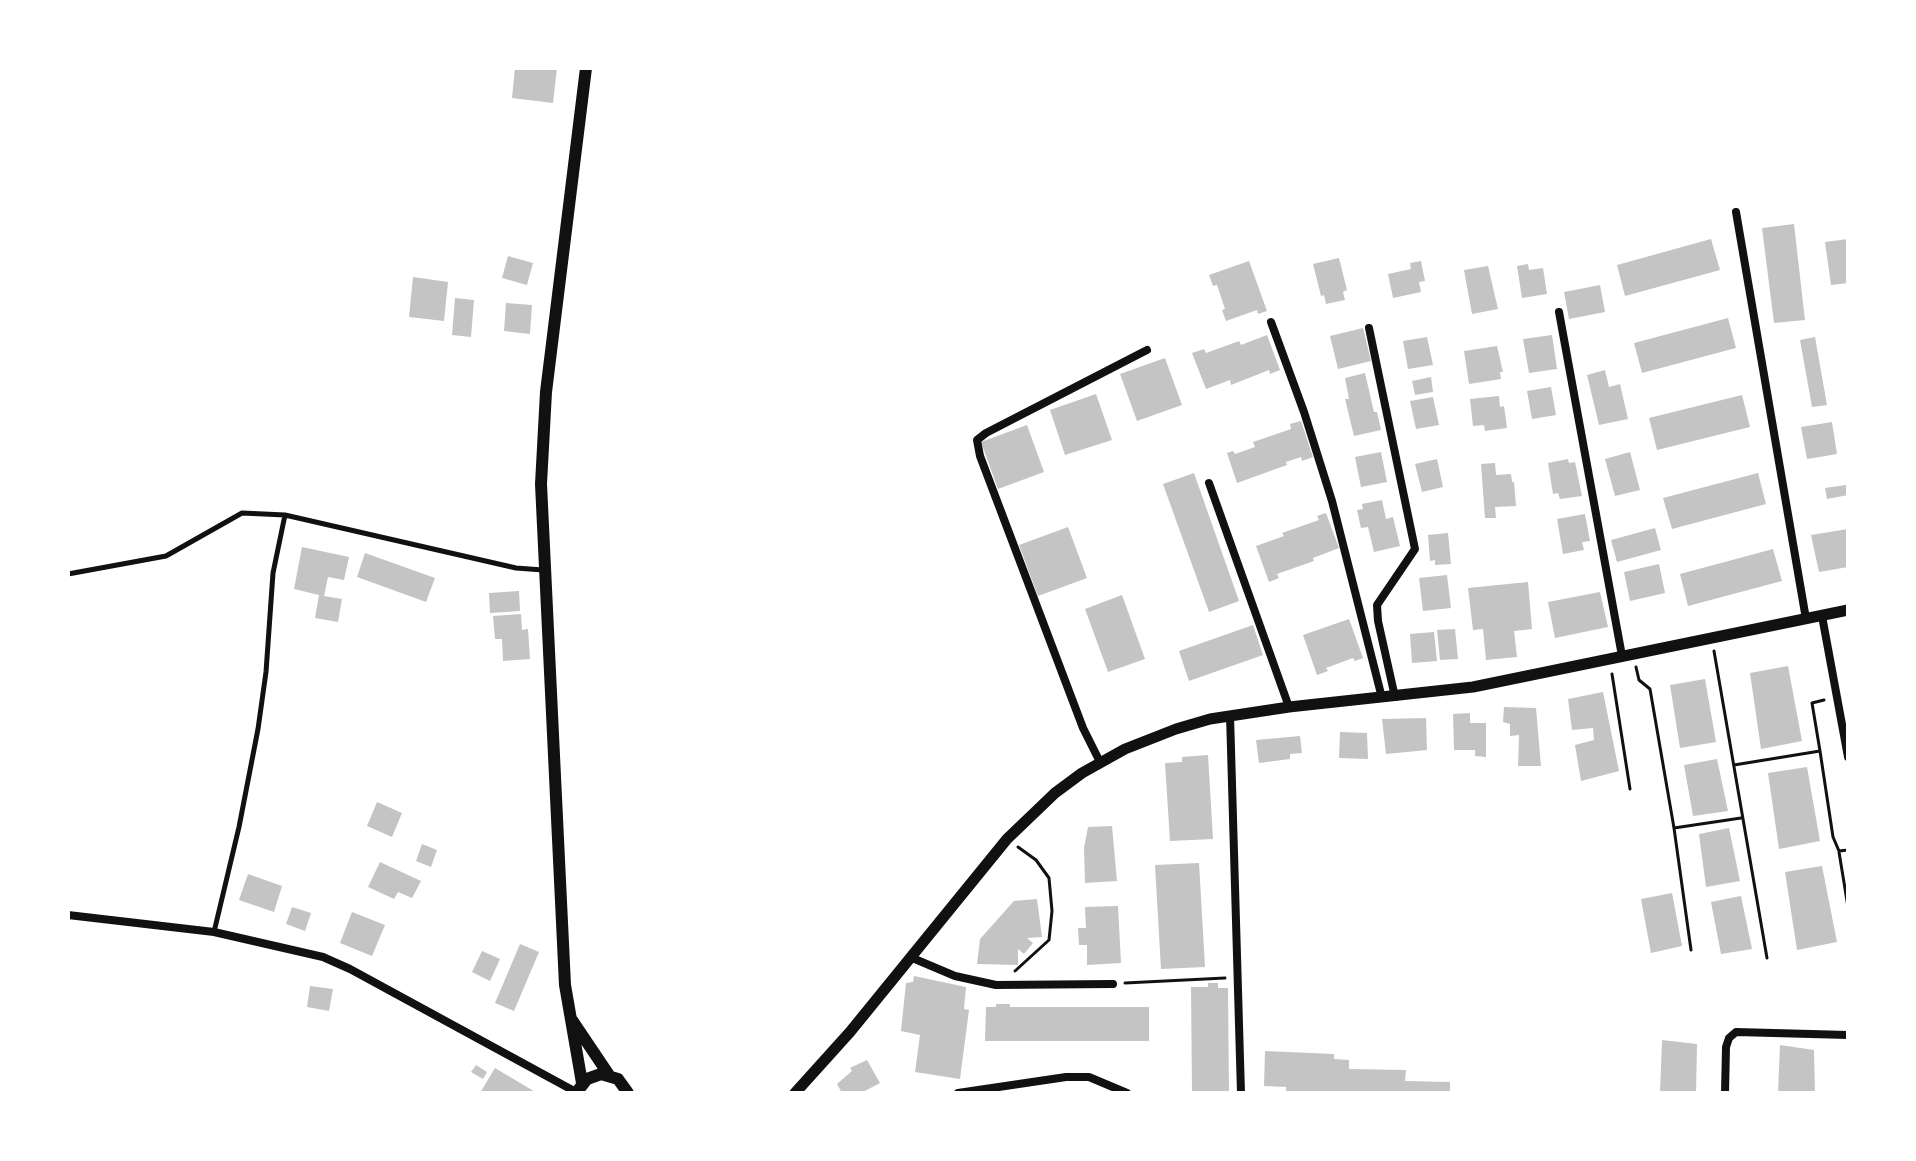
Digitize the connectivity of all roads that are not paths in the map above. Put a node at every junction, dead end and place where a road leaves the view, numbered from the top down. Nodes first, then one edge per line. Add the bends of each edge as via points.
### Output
1 (586, 68) edge
2 (1736, 212) dead end
3 (1559, 312) dead end
4 (1271, 322) dead end
5 (1369, 328) dead end
6 (1147, 350) dead end
7 (1209, 483) dead end
8 (285, 515) junction
9 (544, 570) junction
10 (68, 574) edge
11 (1848, 610) edge
12 (1822, 616) junction
13 (1806, 619) junction
14 (1627, 655) junction
15 (1388, 697) junction
16 (1289, 707) junction
17 (1230, 715) junction
18 (1848, 757) edge
19 (1100, 762) junction
20 (68, 915) edge
21 (214, 932) junction
22 (910, 957) junction
23 (1113, 984) road end
24 (572, 1020) junction
25 (1848, 1035) edge
26 (609, 1075) junction
27 (578, 1089) edge
28 (628, 1093) edge
29 (795, 1093) edge
30 (958, 1093) edge
31 (1127, 1093) edge
32 (1241, 1093) edge
33 (1725, 1093) edge

1 - 9 main road via 546,392
2 - 13 street
3 - 14 street
4 - 15 street via 1332,501
5 - 15 street via 1415,549 1377,605
6 - 19 street via 977,440
7 - 16 street
8 - 9 lane
8 - 10 lane via 242,513 166,556
8 - 21 lane via 273,573 258,729
9 - 24 main road via 565,985
11 - 12 street
12 - 13 street
12 - 18 street
13 - 14 street
14 - 15 street via 1473,687
15 - 16 street
16 - 17 street
17 - 19 street via 1176,729
17 - 32 street
19 - 22 street via 1043,802
20 - 21 street
21 - 27 street via 336,963
22 - 23 street via 955,976 996,985
22 - 29 street
24 - 26 main road
24 - 27 main road
25 - 33 street via 1736,1032 1726,1047
26 - 27 main road via 594,1075
26 - 28 main road
30 - 31 street via 1089,1077

